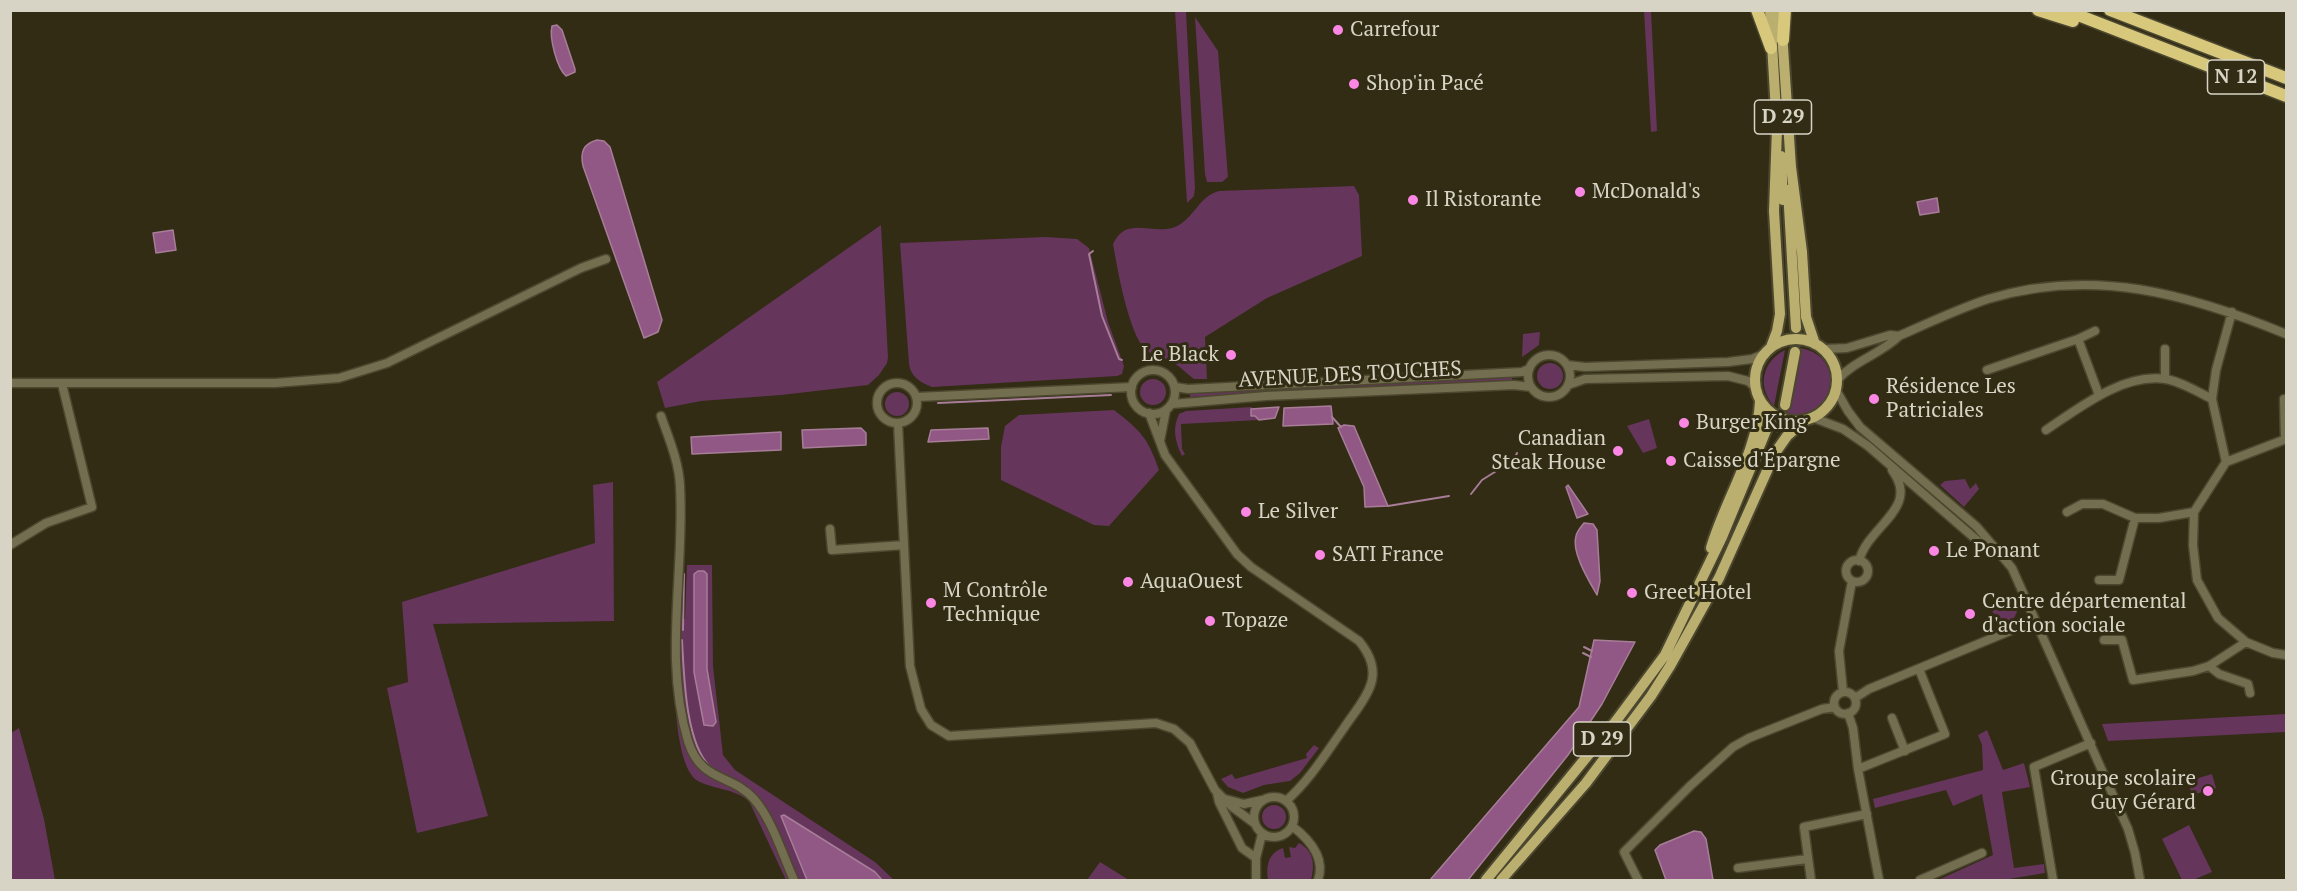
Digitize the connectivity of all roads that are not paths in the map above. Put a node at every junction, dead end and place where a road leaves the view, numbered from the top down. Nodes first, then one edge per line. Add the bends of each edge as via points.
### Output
1 (1757, 10) edge
2 (1770, 10) edge
3 (1781, 10) edge
4 (2038, 10) edge
5 (2065, 10) edge
6 (2110, 10) edge
7 (2129, 10) edge
8 (1783, 40) joint
9 (1771, 48) junction
10 (2212, 50) junction
11 (2186, 57) junction
12 (2286, 78) edge
13 (2286, 96) edge
14 (1777, 129) junction
15 (606, 259) dead end
16 (2232, 312) junction
17 (2095, 330) dead end
18 (2286, 334) edge
19 (1899, 336) junction
20 (2078, 339) junction
21 (1819, 346) junction
22 (2165, 349) dead end
23 (1768, 351) junction
24 (1792, 352) tunnel mouth
25 (1567, 364) junction
26 (1529, 369) junction
27 (1987, 370) dead end
28 (2165, 379) junction
29 (10, 383) edge
30 (62, 384) junction
31 (1568, 385) junction
32 (1837, 385) junction
33 (1132, 387) junction
34 (1175, 387) junction
35 (1531, 387) junction
36 (1755, 387) junction
37 (2099, 395) junction
38 (917, 397) junction
39 (2212, 399) junction
40 (2286, 399) edge
41 (1760, 401) junction
42 (1782, 404) tunnel mouth
43 (1169, 407) junction
44 (1149, 413) junction
45 (661, 416) dead end
46 (1809, 419) junction
47 (898, 424) junction
48 (2046, 430) dead end
49 (2286, 439) edge
50 (1160, 444) junction
51 (2226, 462) junction
52 (1886, 463) junction
53 (2067, 512) dead end
54 (2194, 512) junction
55 (2135, 518) junction
56 (830, 529) dead end
57 (904, 544) junction
58 (10, 545) edge
59 (1859, 561) junction
60 (2099, 580) dead end
61 (1852, 581) junction
62 (1700, 586) junction
63 (1701, 608) junction
64 (2030, 612) junction
65 (2034, 621) junction
66 (2104, 640) dead end
67 (2246, 642) junction
68 (2286, 655) edge
69 (2209, 666) junction
70 (1919, 669) junction
71 (1843, 692) junction
72 (2250, 693) dead end
73 (1855, 698) junction
74 (1834, 707) junction
75 (1848, 713) junction
76 (1892, 718) dead end
77 (2091, 743) junction
78 (1905, 751) junction
79 (1858, 769) junction
80 (1217, 792) junction
81 (1224, 799) junction
82 (1263, 800) junction
83 (1286, 801) junction
84 (1867, 814) junction
85 (1254, 823) junction
86 (1292, 826) junction
87 (1262, 834) junction
88 (1982, 853) dead end
89 (1256, 858) junction
90 (1807, 859) junction
91 (1738, 868) dead end
92 (794, 880) edge
93 (1256, 880) edge
94 (1318, 880) edge
95 (1486, 880) edge
96 (1501, 880) edge
97 (1638, 880) edge
98 (1811, 880) edge
99 (1879, 880) edge
100 (1920, 880) edge
101 (2053, 880) edge
102 (2140, 880) edge

1 - 9 highway
2 - 9 main road, D 29
3 - 8 highway
3 - 14 main road, D 29 via 1793,328
4 - 11 highway
5 - 11 highway, N 12
6 - 10 highway, N 12
7 - 10 highway
8 - 21 main road via 1806,317
9 - 14 main road, D 29
10 - 12 highway, N 12
11 - 13 highway, N 12
14 - 23 main road, D 29 via 1774,194 1780,314
15 - 30 street via 355,375 275,383
16 - 18 street
16 - 19 street via 2141,289 2082,285 1988,299
16 - 39 street
17 - 20 street
19 - 21 street via 1847,348
19 - 32 street via 1854,364
20 - 27 street
20 - 37 street
21 - 23 main road via 1792,339
21 - 32 main road via 1833,361
22 - 28 street
23 - 25 street via 1728,363 1585,367
23 - 36 main road via 1756,369
24 - 42 main road
25 - 26 street via 1560,358 1546,356
25 - 31 street
26 - 34 street, AVENUE DES TOUCHES via 1199,389
26 - 35 street
28 - 37 street via 2134,381
28 - 39 street
29 - 30 street
30 - 58 street via 92,507 46,523
31 - 35 street via 1549,397
31 - 36 street via 1585,379 1728,376
32 - 46 main road via 1828,406
32 - 64 street via 1860,427 1986,536 2012,568
33 - 34 street via 1142,374 1154,370 1169,376
33 - 38 street
33 - 44 street via 1136,404
34 - 43 street
35 - 43 street, AVENUE DES TOUCHES via 1266,396
36 - 41 main road
37 - 48 street
38 - 47 street via 914,416
38 - 47 street via 903,384 892,384 880,392 878,411 887,421
39 - 51 street
40 - 49 street
41 - 46 main road via 1779,418
41 - 62 main road via 1760,419 1715,535
43 - 44 street
43 - 50 street
44 - 50 street
45 - 92 street via 680,486 676,650 690,748 701,766 754,799
46 - 52 street via 1843,429
46 - 63 main road via 1787,436 1770,461 1719,578
47 - 57 street
49 - 51 street
50 - 83 street via 1238,554 1359,641 1367,651 1373,671 1362,701 1301,788
51 - 54 street
52 - 59 street via 1899,480 1901,499 1893,514 1870,537
52 - 64 street via 1998,558
53 - 55 street via 2082,504 2103,504
54 - 55 street
54 - 67 street via 2197,580 2218,618
55 - 60 street via 2119,580
56 - 57 street via 832,550
57 - 80 street via 910,666 921,709 931,725 949,736 1156,723 1174,729 1190,742
59 - 61 street via 1847,568
59 - 61 street via 1867,565 1868,576
61 - 71 street via 1839,651
62 - 63 main road, D 29 via 1770,429
62 - 95 main road, D 29 via 1665,655 1644,684
63 - 96 main road, D 29 via 1645,704 1586,783
64 - 65 street
65 - 70 street
65 - 77 street
66 - 69 street via 2122,640 2133,680
67 - 68 street
67 - 69 street
69 - 72 street via 2219,674 2248,684
70 - 73 street
70 - 78 street via 1945,734
71 - 73 street
71 - 74 street via 1835,697
73 - 75 street via 1856,704
74 - 75 street
74 - 97 street via 1749,738 1724,755 1624,852
75 - 79 street
76 - 78 street
77 - 101 street via 2034,767
77 - 102 street via 2128,829
78 - 79 street
79 - 84 street
80 - 81 street
80 - 89 street via 1242,848
81 - 82 street via 1244,804
81 - 85 street
82 - 83 street via 1275,797
82 - 85 street via 1255,810
83 - 86 street via 1293,812
84 - 90 street via 1804,827
84 - 99 street
85 - 87 street
86 - 87 street via 1283,836
86 - 94 street via 1316,852
87 - 89 street
88 - 100 street
89 - 93 street
90 - 91 street
90 - 98 street

